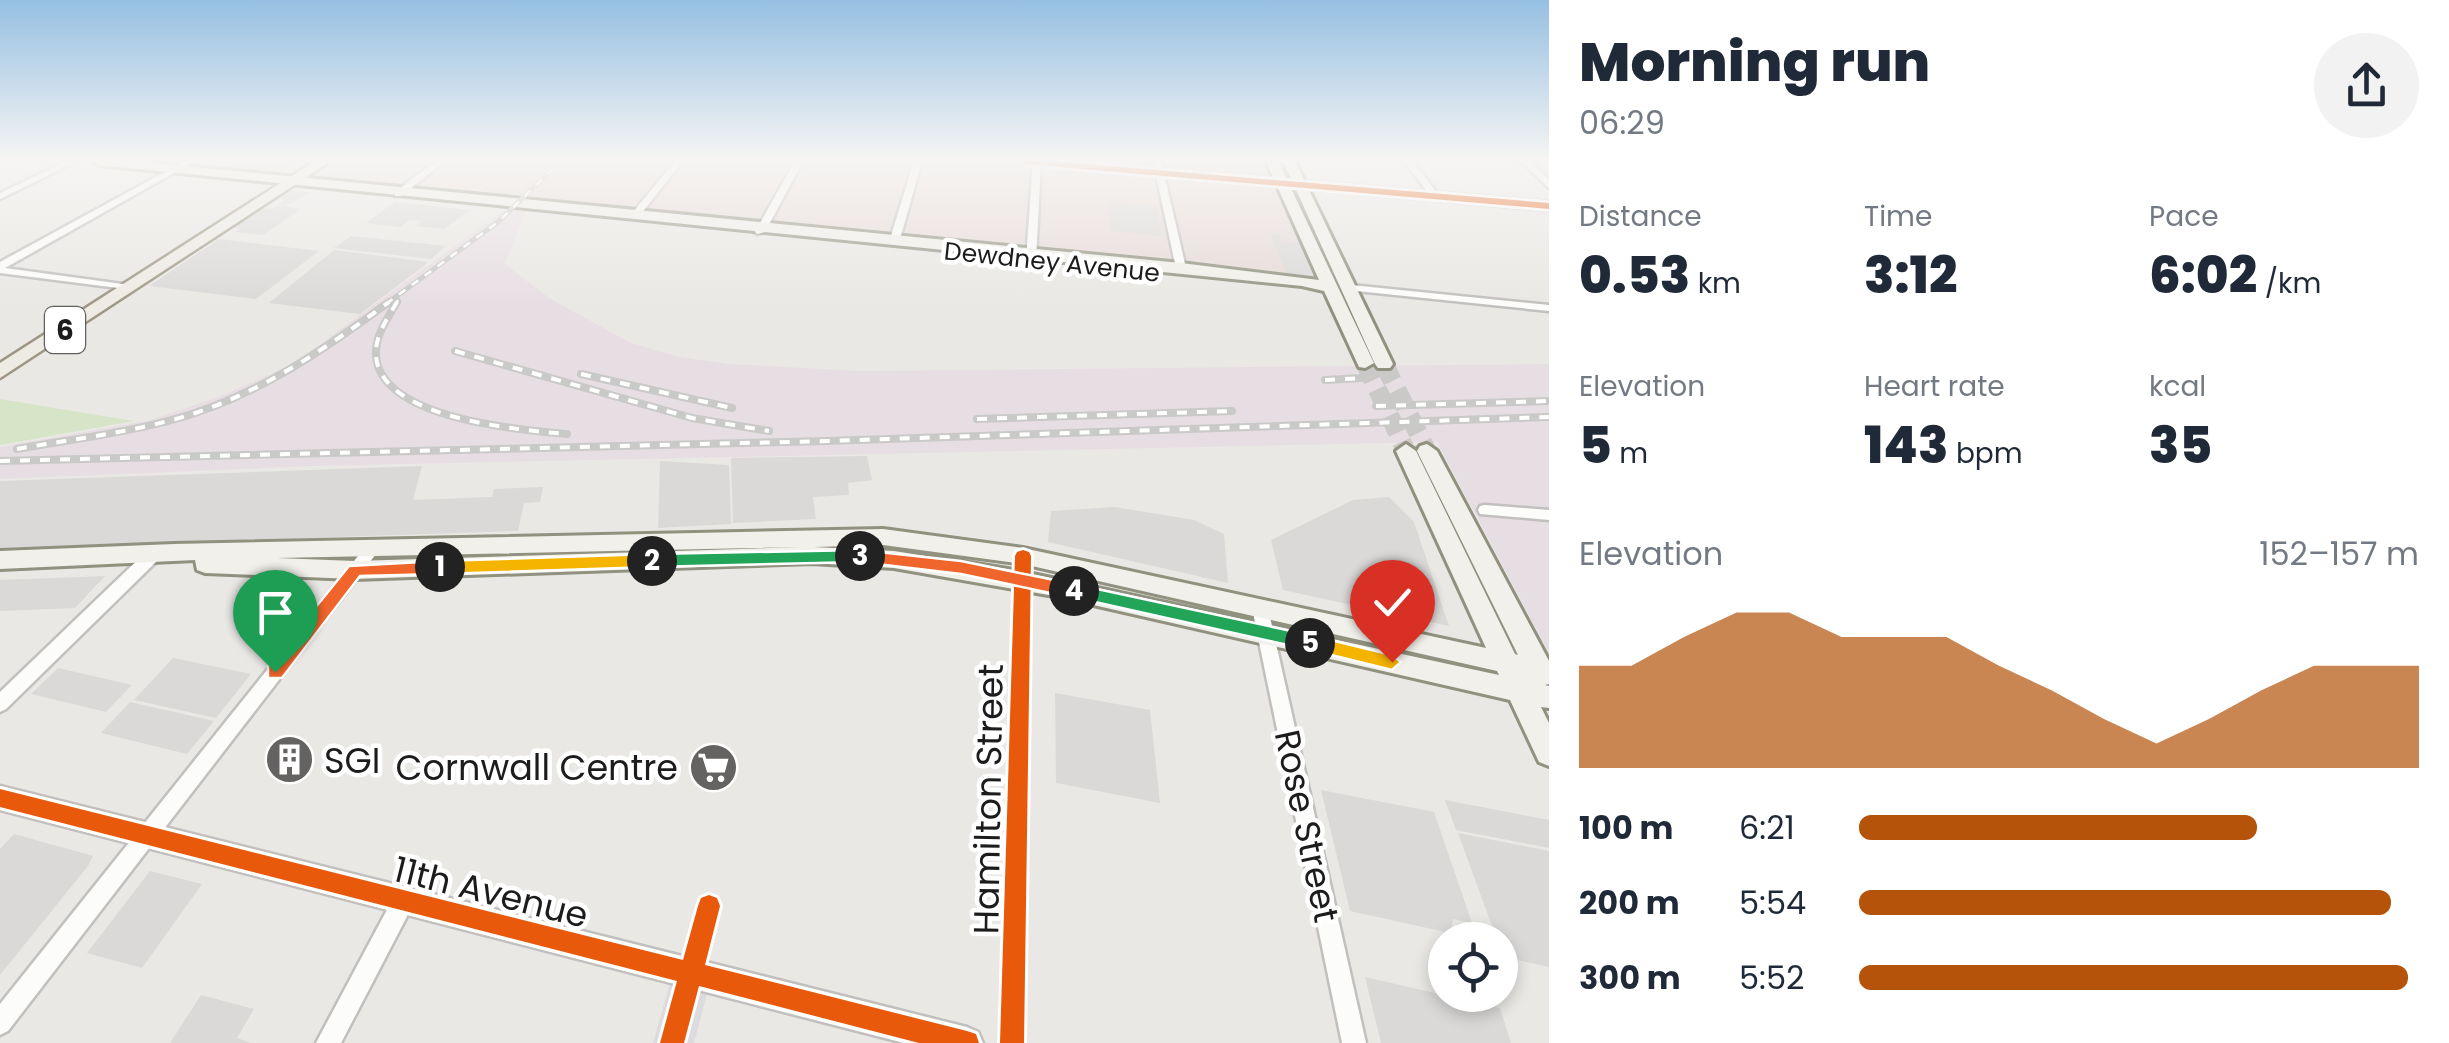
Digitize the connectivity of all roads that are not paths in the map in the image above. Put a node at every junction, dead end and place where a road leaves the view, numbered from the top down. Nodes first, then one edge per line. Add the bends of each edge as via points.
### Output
1 (103, 210) edge
2 (240, 210) edge
3 (573, 210) edge
4 (600, 210) edge
5 (640, 210) edge
6 (772, 210) edge
7 (904, 210) edge
8 (1034, 210) edge
9 (1168, 210) edge
10 (1294, 210) edge
11 (1314, 210) edge
12 (637, 213) junction
13 (762, 229) junction
14 (896, 239) junction
15 (1031, 257) junction
16 (0, 268) edge
17 (1181, 268) junction
18 (122, 286) junction
19 (1330, 288) junction
20 (1351, 288) junction
21 (1549, 308) edge
22 (0, 358) edge
23 (0, 372) edge
24 (1485, 510) dead end
25 (1549, 514) edge
26 (153, 555) junction
27 (0, 560) edge
28 (363, 560) junction
29 (1023, 568) junction
30 (1262, 620) junction
31 (1505, 662) junction
32 (1546, 677) edge
33 (1519, 690) junction
34 (1549, 697) edge
35 (0, 704) edge
36 (1549, 753) edge
37 (0, 798) edge
38 (147, 835) junction
39 (404, 901) junction
40 (0, 1023) edge
41 (328, 1043) edge
42 (967, 1043) edge
43 (1012, 1043) edge
44 (1354, 1043) edge

1 - 16 street
2 - 18 main road, 6
3 - 13 main road, Dewdney Avenue
4 - 12 main road, Dewdney Avenue
5 - 12 street
6 - 13 street
7 - 14 street
8 - 15 street
9 - 17 street
10 - 19 main road
11 - 20 main road
12 - 13 main road, Dewdney Avenue
13 - 14 main road, Dewdney Avenue
13 - 15 main road, Dewdney Avenue
14 - 15 main road, Dewdney Avenue
15 - 17 main road, Dewdney Avenue
15 - 19 main road, Dewdney Avenue
16 - 18 street
17 - 19 main road, Dewdney Avenue
18 - 22 main road, 6
18 - 23 main road, 6
19 - 20 main road, Dewdney Avenue
19 - 20 main road via 1375,364
20 - 21 street, Dewdney Avenue
24 - 25 street
26 - 27 main road
26 - 28 main road via 242,568
26 - 35 street
28 - 29 main road via 849,556
28 - 38 street
29 - 30 main road
29 - 43 street, Hamilton Street
30 - 31 main road
30 - 33 main road
30 - 44 street, Rose Street
31 - 32 main road
31 - 32 main road via 1416,451
31 - 33 main road
33 - 34 main road
33 - 36 main road
37 - 38 street, 11th Avenue
38 - 39 street, 11th Avenue
38 - 40 street
39 - 41 street
39 - 42 street, 11th Avenue

